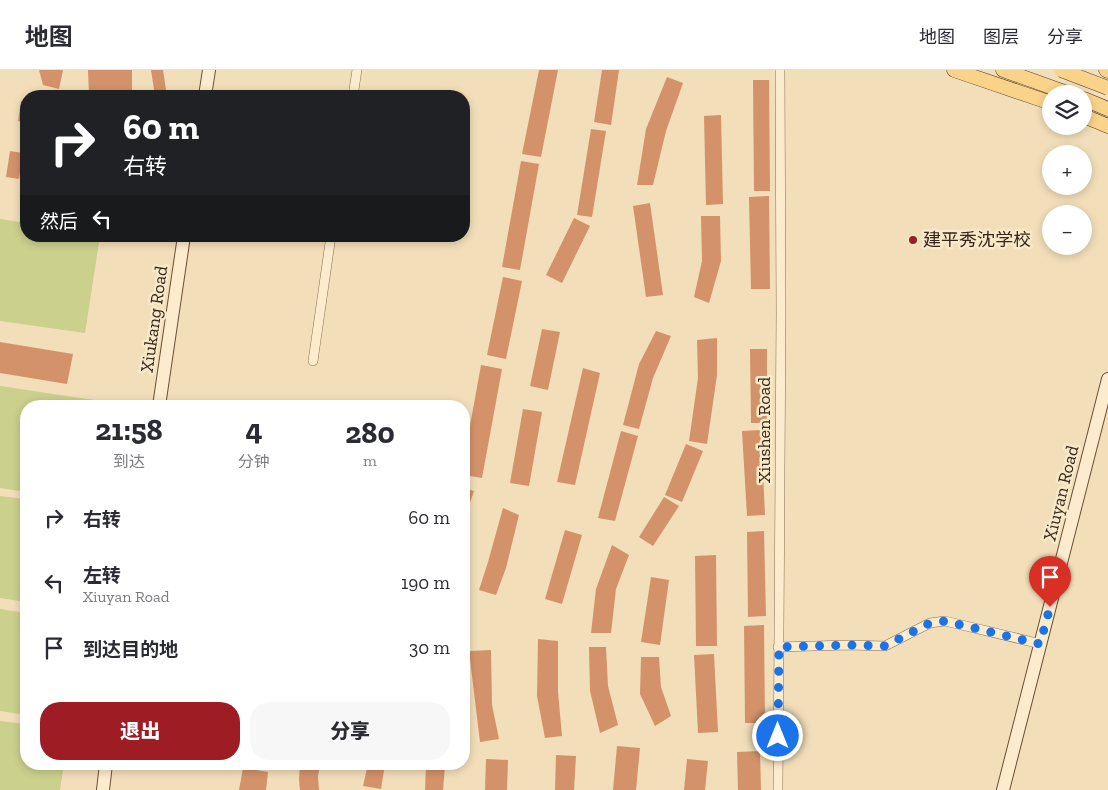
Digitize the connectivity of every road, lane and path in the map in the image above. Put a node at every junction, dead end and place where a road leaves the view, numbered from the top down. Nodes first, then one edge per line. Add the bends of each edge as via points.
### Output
1 (209, 70) edge
2 (358, 70) edge
3 (780, 70) edge
4 (954, 70) edge
5 (1003, 70) edge
6 (1061, 70) edge
7 (1045, 85) edge
8 (1108, 88) edge
9 (206, 90) edge
10 (354, 90) edge
11 (1042, 100) edge
12 (1092, 102) edge
13 (1108, 109) edge
14 (1092, 119) edge
15 (1108, 126) edge
16 (183, 242) edge
17 (330, 242) edge
18 (313, 361) dead end
19 (1108, 379) edge
20 (160, 400) edge
21 (1040, 644) junction
22 (778, 647) junction
23 (105, 770) edge
24 (102, 790) edge
25 (778, 790) edge
26 (1003, 790) edge

1 - 9 main road
2 - 10 street
3 - 22 street, Xiushen Road
4 - 11 main road
5 - 7 main road
6 - 8 main road, bridge
12 - 13 main road
14 - 15 main road
16 - 20 main road, Xiukang Road
17 - 18 street
19 - 21 main road, Xiuyan Road
21 - 22 street via 945,621 930,623 885,646
21 - 26 main road, Xiuyan Road
22 - 25 street, Xiushen Road
23 - 24 main road

